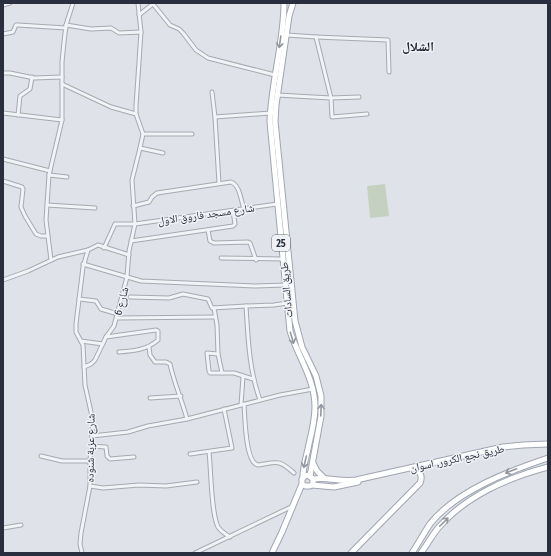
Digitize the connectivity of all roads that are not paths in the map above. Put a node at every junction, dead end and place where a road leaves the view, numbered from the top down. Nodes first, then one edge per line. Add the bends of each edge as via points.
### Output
1 (10, 3) edge
2 (73, 3) edge
3 (138, 3) edge
4 (284, 3) edge
5 (293, 3) edge
6 (153, 4) edge
7 (3, 5) edge
8 (139, 15) junction
9 (66, 27) junction
10 (141, 32) junction
11 (3, 34) edge
12 (287, 35) junction
13 (316, 37) junction
14 (389, 72) dead end
15 (3, 73) edge
16 (275, 75) junction
17 (32, 77) junction
18 (62, 77) junction
19 (62, 84) junction
20 (212, 92) dead end
21 (277, 96) junction
22 (330, 98) junction
23 (360, 98) dead end
24 (3, 113) edge
25 (270, 113) junction
26 (136, 114) junction
27 (367, 114) dead end
28 (18, 115) junction
29 (215, 117) junction
30 (62, 120) junction
31 (143, 134) junction
32 (192, 134) dead end
33 (140, 148) junction
34 (162, 153) dead end
35 (3, 159) edge
36 (50, 173) junction
37 (67, 177) dead end
38 (3, 181) edge
39 (220, 183) junction
40 (277, 204) junction
41 (47, 205) junction
42 (133, 206) junction
43 (95, 208) dead end
44 (244, 209) junction
45 (233, 211) junction
46 (135, 224) junction
47 (208, 230) junction
48 (48, 236) junction
49 (131, 241) junction
50 (104, 248) junction
51 (88, 250) junction
52 (128, 255) junction
53 (221, 258) dead end
54 (283, 259) junction
55 (51, 260) junction
56 (256, 260) junction
57 (83, 264) junction
58 (127, 278) junction
59 (3, 280) edge
60 (286, 286) junction
61 (130, 297) dead end
62 (79, 299) junction
63 (287, 303) junction
64 (246, 306) junction
65 (214, 308) junction
66 (118, 314) junction
67 (215, 316) junction
68 (117, 318) junction
69 (106, 337) junction
70 (82, 341) junction
71 (103, 344) junction
72 (148, 347) junction
73 (119, 352) dead end
74 (218, 354) junction
75 (84, 367) junction
76 (222, 373) junction
77 (243, 377) junction
78 (253, 379) junction
79 (313, 389) junction
80 (181, 396) junction
81 (150, 398) dead end
82 (260, 400) junction
83 (243, 404) junction
84 (224, 409) junction
85 (188, 419) junction
86 (92, 436) junction
87 (548, 444) edge
88 (91, 446) junction
89 (209, 452) junction
90 (190, 454) dead end
91 (41, 456) dead end
92 (134, 457) dead end
93 (548, 458) edge
94 (90, 461) junction
95 (313, 462) junction
96 (548, 467) edge
97 (408, 468) junction
98 (294, 473) dead end
99 (303, 477) junction
100 (311, 477) junction
101 (324, 478) junction
102 (367, 478) junction
103 (197, 482) dead end
104 (302, 484) junction
105 (312, 485) junction
106 (90, 486) junction
107 (293, 505) junction
108 (21, 525) dead end
109 (3, 528) edge
110 (230, 537) junction
111 (276, 545) junction
112 (202, 552) edge
113 (82, 553) edge
114 (195, 553) edge
115 (272, 553) edge
116 (276, 553) edge
117 (351, 553) edge
118 (412, 553) edge
119 (421, 553) edge

1 - 7 street
2 - 9 street
3 - 8 street
4 -> 16 main road, طريق السادات / 25
5 - 12 main road, طريق السادات / 25
6 - 8 street
6 - 16 street via 170,25 179,29 196,50 208,58
8 - 10 street
9 - 10 street via 111,28 119,33
9 - 11 street via 18,25 13,32
9 - 18 street
10 - 26 street
12 - 13 street
12 - 21 main road, طريق السادات / 25
13 - 14 street via 388,40
13 - 22 street
15 - 17 street
16 - 25 main road, طريق السادات / 25
17 - 18 street
17 - 28 street via 30,89 20,96
18 - 19 street
19 - 26 street via 111,107
19 - 30 street
20 - 29 street
21 - 22 street
95 -> 21 main road, طريق السادات / 25 via 321,416 321,396 316,376 300,341 294,314 275,129
22 - 23 street
22 - 27 street via 332,117
24 - 28 street
25 - 29 street
25 - 40 main road, طريق السادات / 25
26 - 31 street
28 - 30 street
29 - 39 street
30 - 36 street
31 - 32 street
31 - 33 street, شارع 6
33 - 34 street
33 - 42 street, شارع 6 via 132,180
35 - 36 street
36 - 37 street
36 - 41 street
38 - 48 street via 22,187 22,212 36,234
39 - 42 street via 157,193 149,202
39 - 44 street via 236,184
40 - 44 street, شارع مسجد فاروق الاول
40 - 54 main road, طريق السادات / 25
41 - 43 street
41 - 48 street
42 - 46 street, شارع 6
44 - 45 street, شارع مسجد فاروق الاول
45 - 46 street, شارع مسجد فاروق الاول
45 - 47 street via 234,225
46 - 49 street, شارع 6
46 - 50 street, شارع مسجد فاروق الاول via 114,224
47 - 49 street
47 - 56 street via 210,241 214,244 250,243
48 - 55 street
49 - 52 street, شارع 6
50 - 51 street via 98,246
50 - 52 street
51 - 55 street
51 - 57 street, شارع عزبة شنوده
52 - 58 street, شارع 6
53 - 56 street
54 - 56 street
54 - 60 main road, طريق السادات / 25
55 - 59 street
57 - 58 street
57 - 62 street, شارع عزبة شنوده
58 - 60 street via 142,281
58 - 66 street, شارع 6
60 - 63 main road, طريق السادات / 25
61 - 65 street via 169,298 183,294 208,299 211,308
62 - 66 street via 96,301 101,309
62 - 70 street, شارع عزبة شنوده via 76,328
63 - 64 street
63 -> 79 main road, طريق السادات / 25 via 290,331
64 - 65 street
64 - 78 street
65 - 67 street
66 - 68 street, شارع 6
67 - 68 street
67 - 74 street
68 - 69 street, شارع 6
69 - 71 street, شارع 6
69 - 72 street via 157,330 158,340
70 - 71 street
70 - 75 street, شارع عزبة شنوده
71 - 75 street, شارع 6 via 94,362
72 - 73 street
72 - 80 street via 155,362 170,364
74 - 76 street
74 - 76 street via 207,353 209,371
75 - 86 street, شارع عزبة شنوده via 85,389 92,417
76 - 77 street via 234,373
77 - 78 street
77 - 83 street
78 - 82 street
79 - 82 street
79 -> 99 main road, طريق السادات / 25 via 315,416
80 - 81 street
80 - 85 street
82 - 83 street
83 - 84 street
83 - 98 street via 247,444 253,462 258,465 279,462
84 - 85 street
84 - 89 street via 232,448
85 - 86 street via 128,432
86 - 88 street, شارع عزبة شنوده
87 - 97 main road, طريق نجع الكرور, اسوان via 503,447
88 - 92 street via 106,446 110,459
88 - 94 street, شارع عزبة شنوده
89 - 90 street
89 - 110 street via 214,511 217,523
91 - 94 street via 62,461
93 -> 118 main road via 510,472 460,498 431,524
94 - 106 street, شارع عزبة شنوده
95 - 100 main road, طريق السادات / 25
95 - 101 main road
119 -> 96 main road via 438,528 466,504 514,478
97 - 102 main road, طريق نجع الكرور, اسوان
97 - 117 main road via 419,472 422,477 420,483
99 - 100 main road
99 - 104 main road
100 - 101 main road, طريق نجع الكرور, اسوان
100 - 105 main road
101 - 102 main road, طريق نجع الكرور, اسوان via 341,481
102 - 105 main road, طريق نجع الكرور, اسوان via 340,487
103 - 106 street via 166,486
104 - 105 main road via 306,487
104 - 107 main road
106 - 113 street, شارع عزبة شنوده via 81,533
107 - 110 street
107 - 111 main road
108 - 109 street
110 - 112 street
111 - 115 main road
111 - 116 street
112 - 114 street

